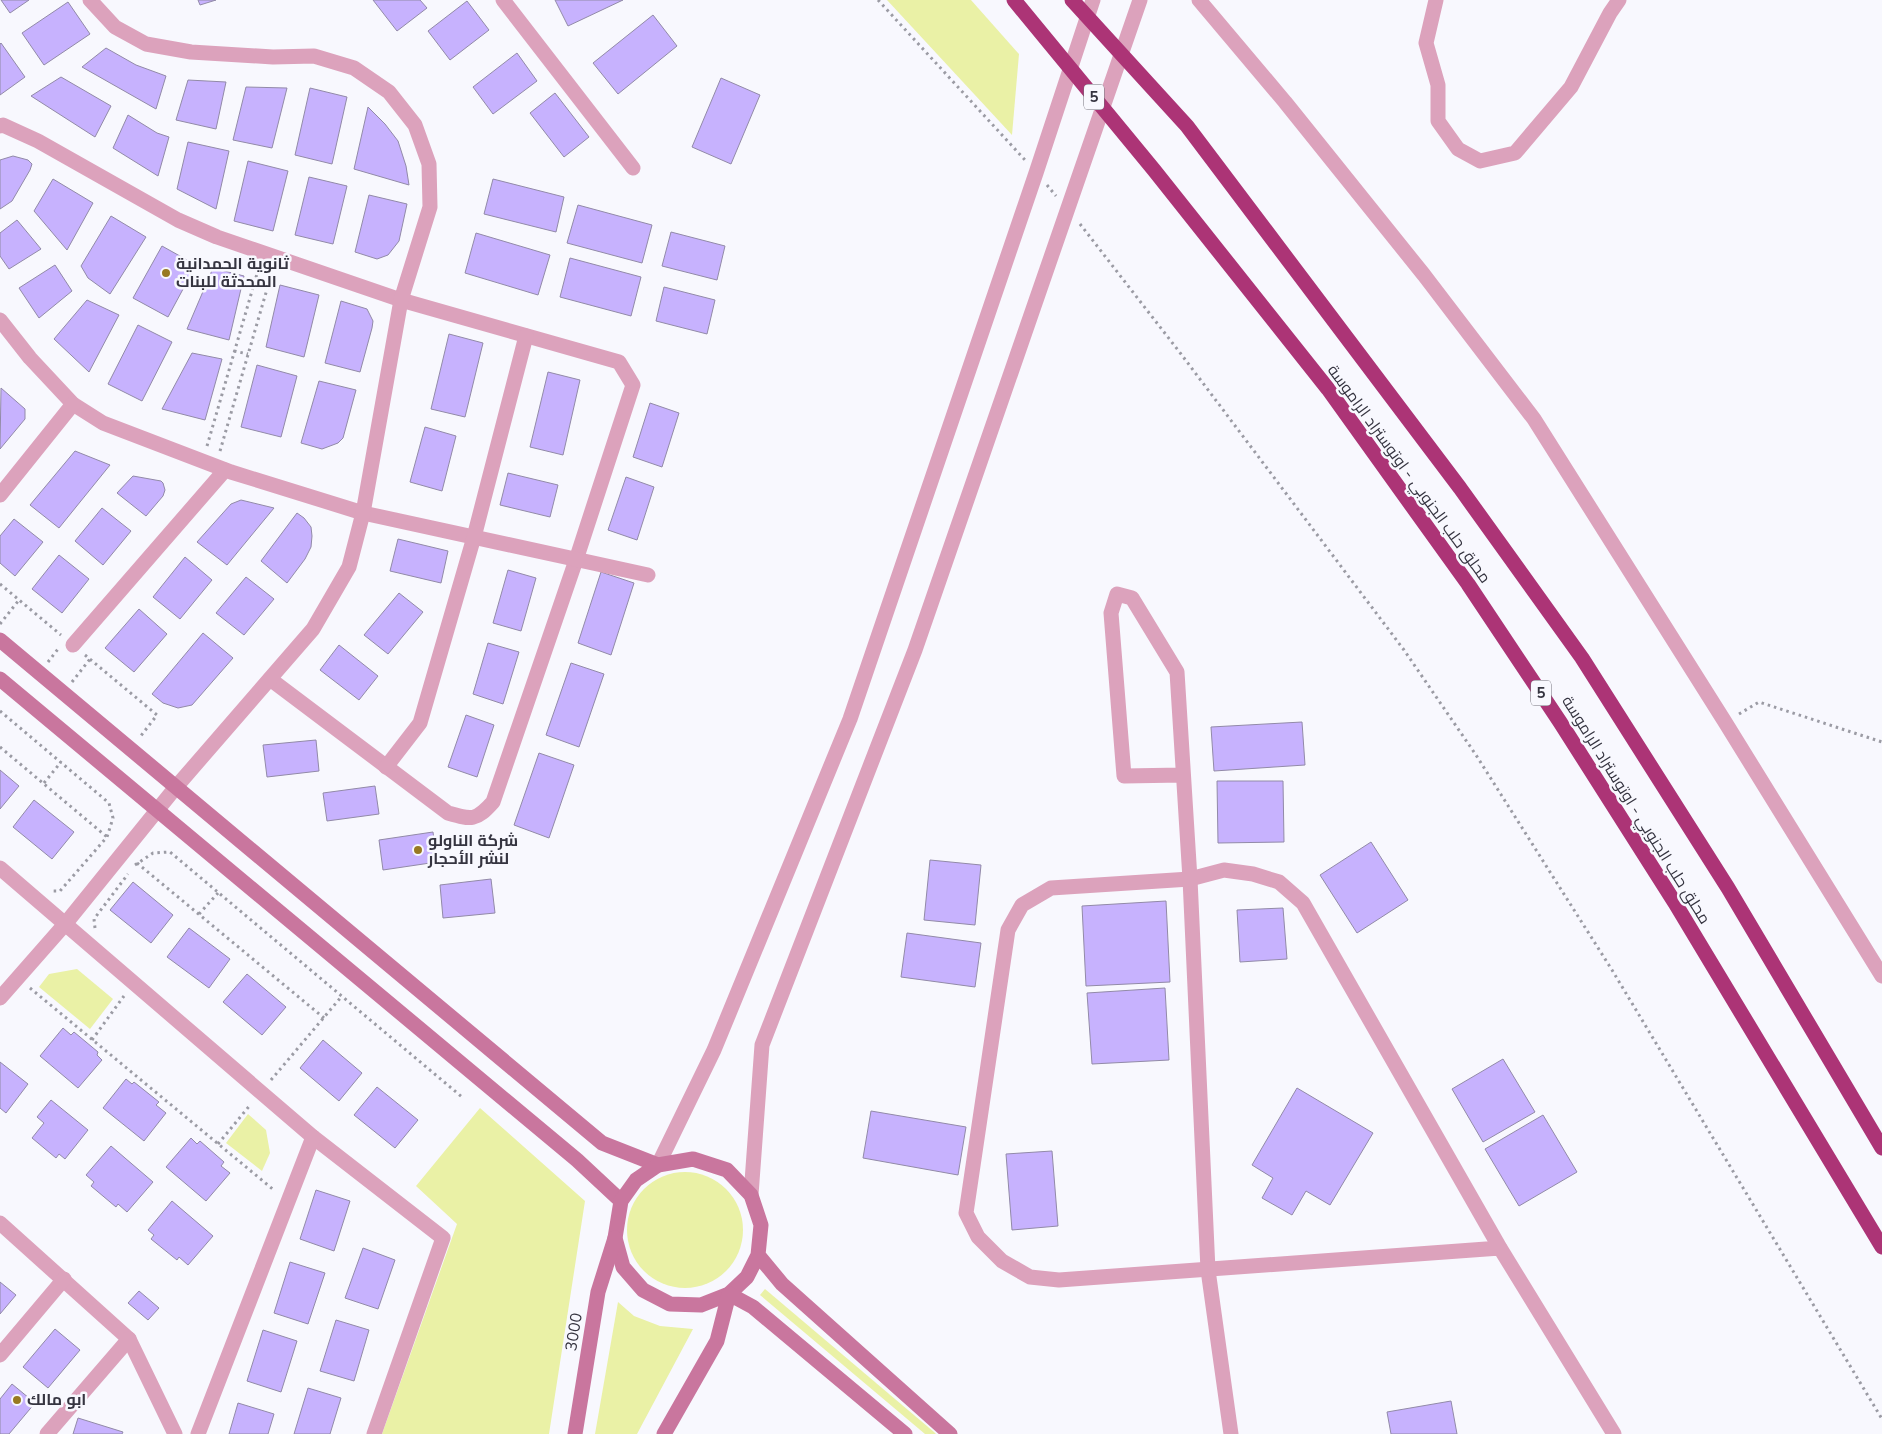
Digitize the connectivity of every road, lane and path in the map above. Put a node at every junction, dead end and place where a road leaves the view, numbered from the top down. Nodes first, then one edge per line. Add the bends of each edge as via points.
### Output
1 (90, 0) edge
2 (503, 0) edge
3 (878, 0) edge
4 (1014, 0) edge
5 (1072, 0) edge
6 (1093, 0) edge
7 (1140, 0) edge
8 (1199, 0) edge
9 (1436, 0) edge
10 (1619, 0) edge
11 (0, 126) edge
12 (633, 168) dead end
13 (1036, 173) junction
14 (1067, 208) junction
15 (270, 255) junction
16 (401, 300) junction
17 (0, 320) edge
18 (526, 336) junction
19 (234, 350) junction
20 (248, 354) junction
21 (73, 404) junction
22 (214, 466) junction
23 (0, 495) edge
24 (363, 513) junction
25 (474, 537) junction
26 (576, 560) junction
27 (648, 575) dead end
28 (19, 600) dead end
29 (0, 624) edge
30 (0, 640) edge
31 (67, 645) joint
32 (90, 659) dead end
33 (45, 665) dead end
34 (0, 679) edge
35 (270, 679) junction
36 (69, 685) dead end
37 (0, 711) edge
38 (4, 715) junction
39 (0, 720) edge
40 (1725, 722) junction
41 (1882, 742) edge
42 (0, 747) edge
43 (61, 762) junction
44 (386, 767) junction
45 (1182, 775) junction
46 (44, 784) junction
47 (176, 787) junction
48 (157, 810) junction
49 (107, 836) junction
50 (137, 863) junction
51 (0, 868) edge
52 (1190, 879) junction
53 (46, 891) dead end
54 (218, 892) junction
55 (199, 914) junction
56 (66, 923) junction
57 (96, 935) dead end
58 (1882, 976) edge
59 (18, 978) junction
60 (135, 982) junction
61 (342, 996) junction
62 (0, 998) edge
63 (324, 1018) junction
64 (92, 1040) junction
65 (261, 1091) junction
66 (462, 1097) dead end
67 (313, 1137) junction
68 (218, 1144) junction
69 (1882, 1148) edge
70 (658, 1165) junction
71 (751, 1195) junction
72 (287, 1201) junction
73 (621, 1201) junction
74 (0, 1223) edge
75 (614, 1238) junction
76 (1882, 1247) edge
77 (1500, 1248) junction
78 (758, 1255) junction
79 (1208, 1270) junction
80 (64, 1279) junction
81 (729, 1294) junction
82 (130, 1339) junction
83 (0, 1356) edge
84 (1882, 1420) edge
85 (47, 1434) edge
86 (175, 1434) edge
87 (198, 1434) edge
88 (374, 1434) edge
89 (575, 1434) edge
90 (664, 1434) edge
91 (905, 1434) edge
92 (950, 1434) edge
93 (1231, 1434) edge
94 (1614, 1434) edge

1 - 16 street via 115,27 146,44 191,52 314,56 354,68 389,92 415,125 429,164 430,206
2 - 12 street
3 - 13 path
4 - 76 highway, محلق حلب الجنوبي - اوتوستراد الراموسة / 5 via 1328,389 1468,584 1675,903
5 - 69 highway, محلق حلب الجنوبي - اوتوستراد الراموسة via 1187,126 1460,488 1582,658 1728,888
6 - 13 street
7 - 14 street
8 - 40 street via 1286,102 1534,419
9 - 10 street via 1426,43 1438,85 1438,121 1458,149 1480,161 1515,153 1572,87
11 - 15 street via 38,141 178,220
13 - 14 path
13 - 70 street via 850,719 714,1050
14 - 71 street via 915,650 762,1045
14 - 84 path via 1404,650 1476,755 1612,970
15 - 16 street
15 - 19 path
15 - 20 path
16 - 18 street
16 - 24 street
17 - 21 street
18 - 25 street
18 - 26 street via 619,362 633,385
19 - 20 path
19 - 22 path
20 - 22 path
21 - 22 street via 103,423
21 - 23 street
22 - 24 street
22 - 31 street
24 - 25 street
24 - 35 street via 349,567 313,629
25 - 26 street
25 - 44 street via 420,723
26 - 27 street
26 - 44 street via 493,802 481,815 466,818 448,813
28 - 29 path
30 - 47 street
31 - 33 path
32 - 36 path
34 - 48 street
35 - 44 street
35 - 47 street
37 - 38 path
38 - 39 path
38 - 43 path
40 - 41 path via 1759,702
40 - 58 street
42 - 46 path
43 - 46 path
43 - 49 path via 109,804 113,818
45 - 45 street via 1177,672 1132,598 1117,594 1111,613 1124,776
45 - 52 street
46 - 49 path
47 - 48 street
47 - 70 street via 602,1142
48 - 56 street
48 - 73 street via 577,1160
49 - 53 path via 60,891
50 - 54 path via 153,853 170,852
50 - 55 path
50 - 57 path via 94,919
51 - 56 street
52 - 77 street via 1224,870 1252,874 1279,882 1303,902
52 - 79 street
52 - 79 street via 1051,888 1022,906 1008,930 966,1214 978,1237 1002,1261 1030,1277 1059,1280
54 - 55 path
54 - 61 path
55 - 63 path
56 - 59 street
56 - 60 street
59 - 62 street
59 - 64 path
60 - 64 path
60 - 65 street
61 - 63 path
61 - 66 path
63 - 65 path
64 - 68 path
65 - 67 street
65 - 68 path
67 - 72 street
67 - 88 street via 443,1238
68 - 72 path
70 - 71 street via 693,1159 727,1170
70 - 73 street via 636,1180
71 - 78 street via 761,1224
72 - 87 street
73 - 75 street
74 - 80 street
75 - 81 street via 623,1267 643,1290 670,1304 701,1305
75 - 89 street, 3000 via 598,1292
77 - 79 street
77 - 94 street
78 - 81 street via 747,1277
78 - 92 street via 782,1284
79 - 93 street
80 - 82 street
80 - 83 street
81 - 90 street via 717,1340
81 - 91 street via 753,1306
82 - 85 street
82 - 86 street

